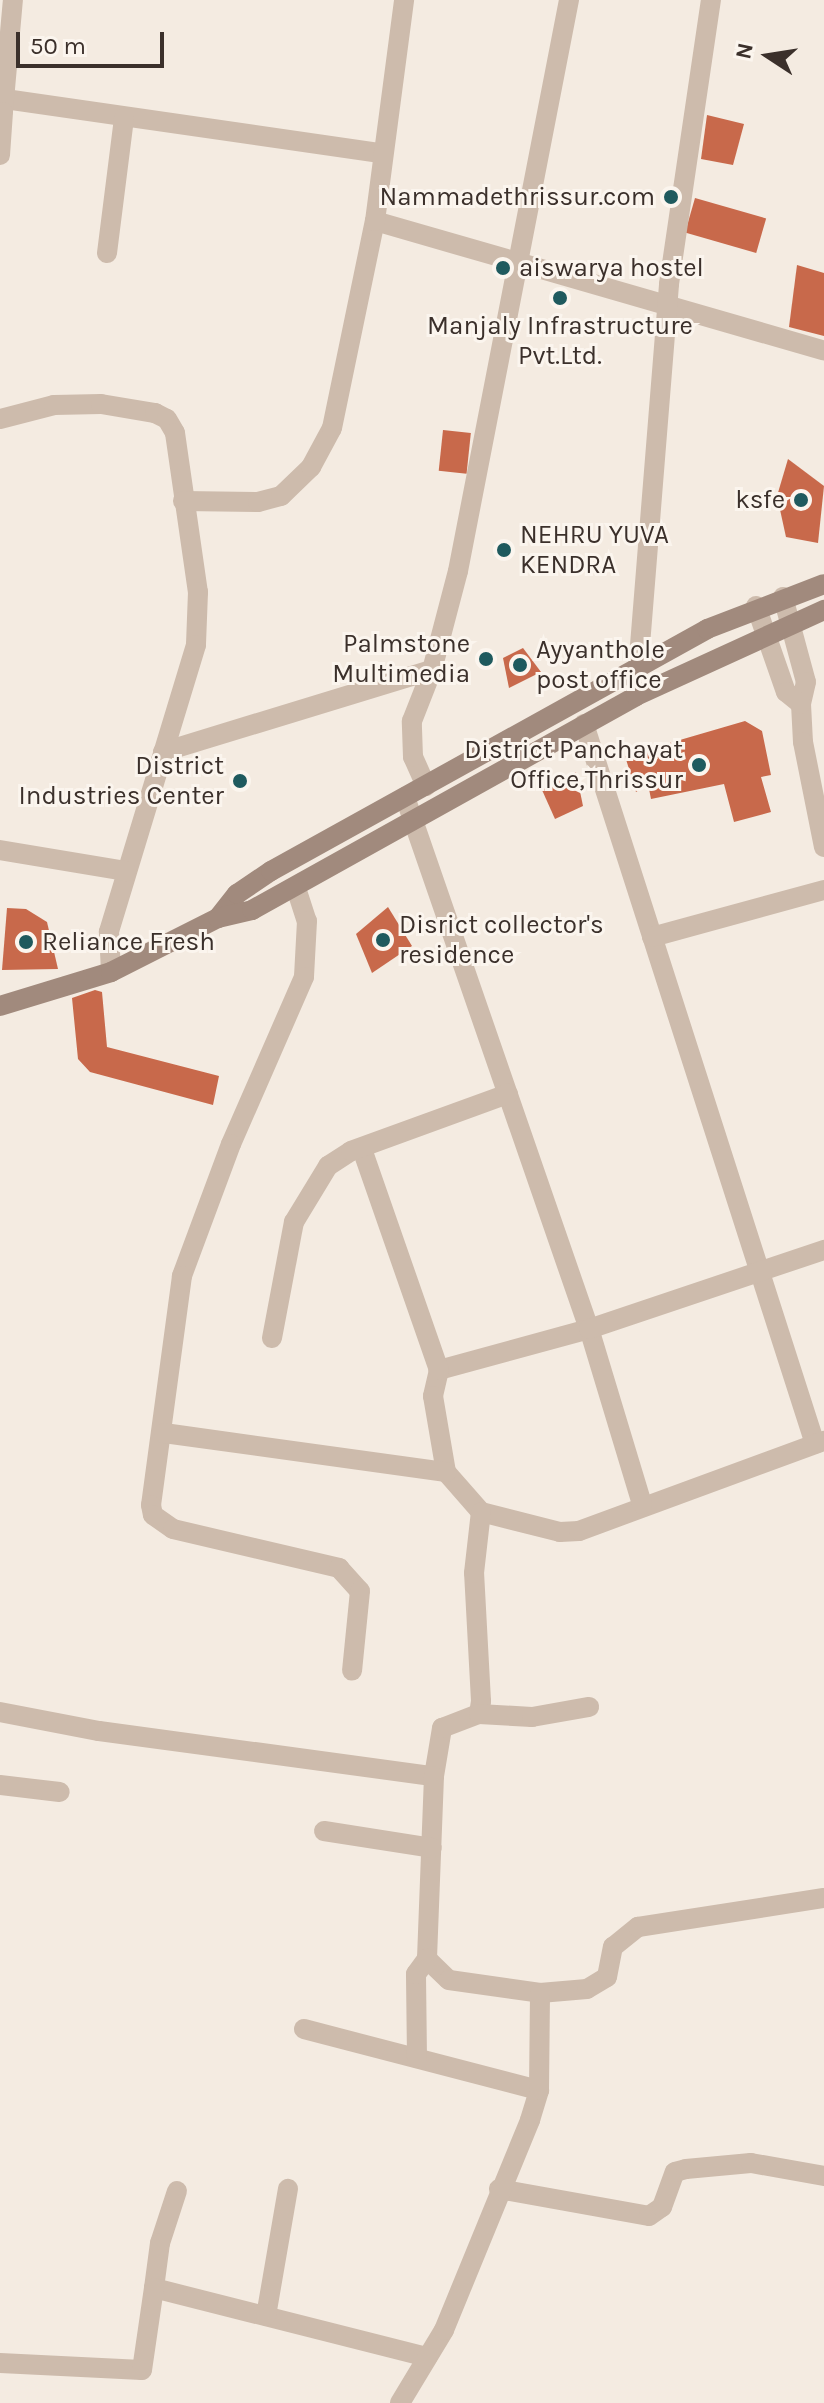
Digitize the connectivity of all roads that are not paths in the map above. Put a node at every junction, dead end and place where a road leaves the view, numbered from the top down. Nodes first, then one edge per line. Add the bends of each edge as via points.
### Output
1 (13, 0) edge
2 (403, 0) edge
3 (569, 0) edge
4 (711, 0) edge
5 (3, 107) edge
6 (124, 118) junction
7 (382, 153) junction
8 (0, 155) edge
9 (375, 221) junction
10 (107, 253) dead end
11 (519, 259) junction
12 (668, 306) junction
13 (824, 351) edge
14 (0, 419) edge
15 (183, 501) junction
16 (824, 584) edge
17 (783, 597) junction
18 (756, 606) junction
19 (824, 610) edge
20 (793, 623) junction
21 (766, 633) junction
22 (432, 670) junction
23 (638, 670) junction
24 (801, 704) junction
25 (584, 724) junction
26 (163, 752) junction
27 (426, 786) junction
28 (405, 797) junction
29 (417, 820) junction
30 (824, 847) edge
31 (0, 850) edge
32 (126, 871) junction
33 (296, 888) junction
34 (824, 890) edge
35 (218, 918) junction
36 (652, 937) junction
37 (111, 972) junction
38 (0, 1006) edge
39 (508, 1094) junction
40 (362, 1149) junction
41 (824, 1250) edge
42 (759, 1271) junction
43 (589, 1329) junction
44 (272, 1338) dead end
45 (439, 1370) junction
46 (164, 1433) junction
47 (820, 1442) edge
48 (446, 1472) junction
49 (642, 1504) junction
50 (481, 1512) junction
51 (352, 1671) dead end
52 (589, 1707) dead end
53 (0, 1712) edge
54 (479, 1714) junction
55 (434, 1776) junction
56 (0, 1785) edge
57 (60, 1792) dead end
58 (324, 1831) dead end
59 (432, 1848) junction
60 (824, 1898) edge
61 (427, 1959) junction
62 (540, 1993) junction
63 (304, 2029) dead end
64 (417, 2058) junction
65 (539, 2090) junction
66 (824, 2176) edge
67 (288, 2189) dead end
68 (499, 2189) junction
69 (177, 2191) dead end
70 (154, 2288) junction
71 (266, 2316) junction
72 (427, 2357) junction
73 (0, 2363) edge
74 (400, 2403) edge

1 - 5 street
2 - 7 street
3 - 11 street
4 - 12 street
5 - 6 street
5 - 8 street
6 - 7 street
6 - 10 street
7 - 9 street
9 - 11 street
9 - 15 street via 332,428 311,467 281,496 258,502
11 - 12 street
11 - 22 street via 458,571
12 - 13 street
12 - 23 street
14 - 15 street via 71,403 167,419 175,433
15 - 26 street via 198,592 196,645
16 - 17 main road
17 - 18 main road
17 - 20 street
18 - 21 street
18 - 23 main road
19 - 20 main road
20 - 21 main road
20 - 24 street via 806,682
21 - 24 street via 786,692
21 - 25 main road
22 - 26 street
22 - 27 street via 417,701 410,739
23 - 27 main road
24 - 30 street
25 - 29 main road
25 - 36 street
26 - 32 street
27 - 28 main road
28 - 29 street
28 - 35 main road via 271,871 237,894
29 - 33 main road
29 - 39 street
31 - 32 street
32 - 37 street via 109,932
33 - 35 main road via 252,910
33 - 46 street via 307,921 304,977 231,1144 182,1276
34 - 36 street
35 - 37 main road
36 - 42 street
37 - 38 main road
39 - 40 street
39 - 43 street
40 - 44 street via 328,1166 302,1202
40 - 45 street
41 - 42 street
42 - 43 street
42 - 47 street
43 - 45 street
43 - 49 street
45 - 48 street via 433,1396
46 - 48 street
46 - 51 street via 152,1489 153,1515 173,1529 339,1568 360,1591
47 - 49 street
48 - 50 street
49 - 50 street via 579,1531 560,1532
50 - 54 street via 474,1573
52 - 54 street via 532,1717
53 - 55 street via 99,1731
54 - 55 street via 442,1728
55 - 59 street
56 - 57 street
58 - 59 street
59 - 61 street
60 - 62 street via 638,1927 613,1947 600,1986
61 - 62 street via 449,1980
61 - 64 street via 416,1974
62 - 65 street
63 - 64 street
64 - 65 street
65 - 68 street
66 - 68 street via 751,2163 686,2169 675,2172 662,2207 649,2216
67 - 71 street
68 - 72 street via 459,2295
69 - 70 street via 160,2243
70 - 71 street
70 - 73 street via 142,2370
71 - 72 street
72 - 74 street

